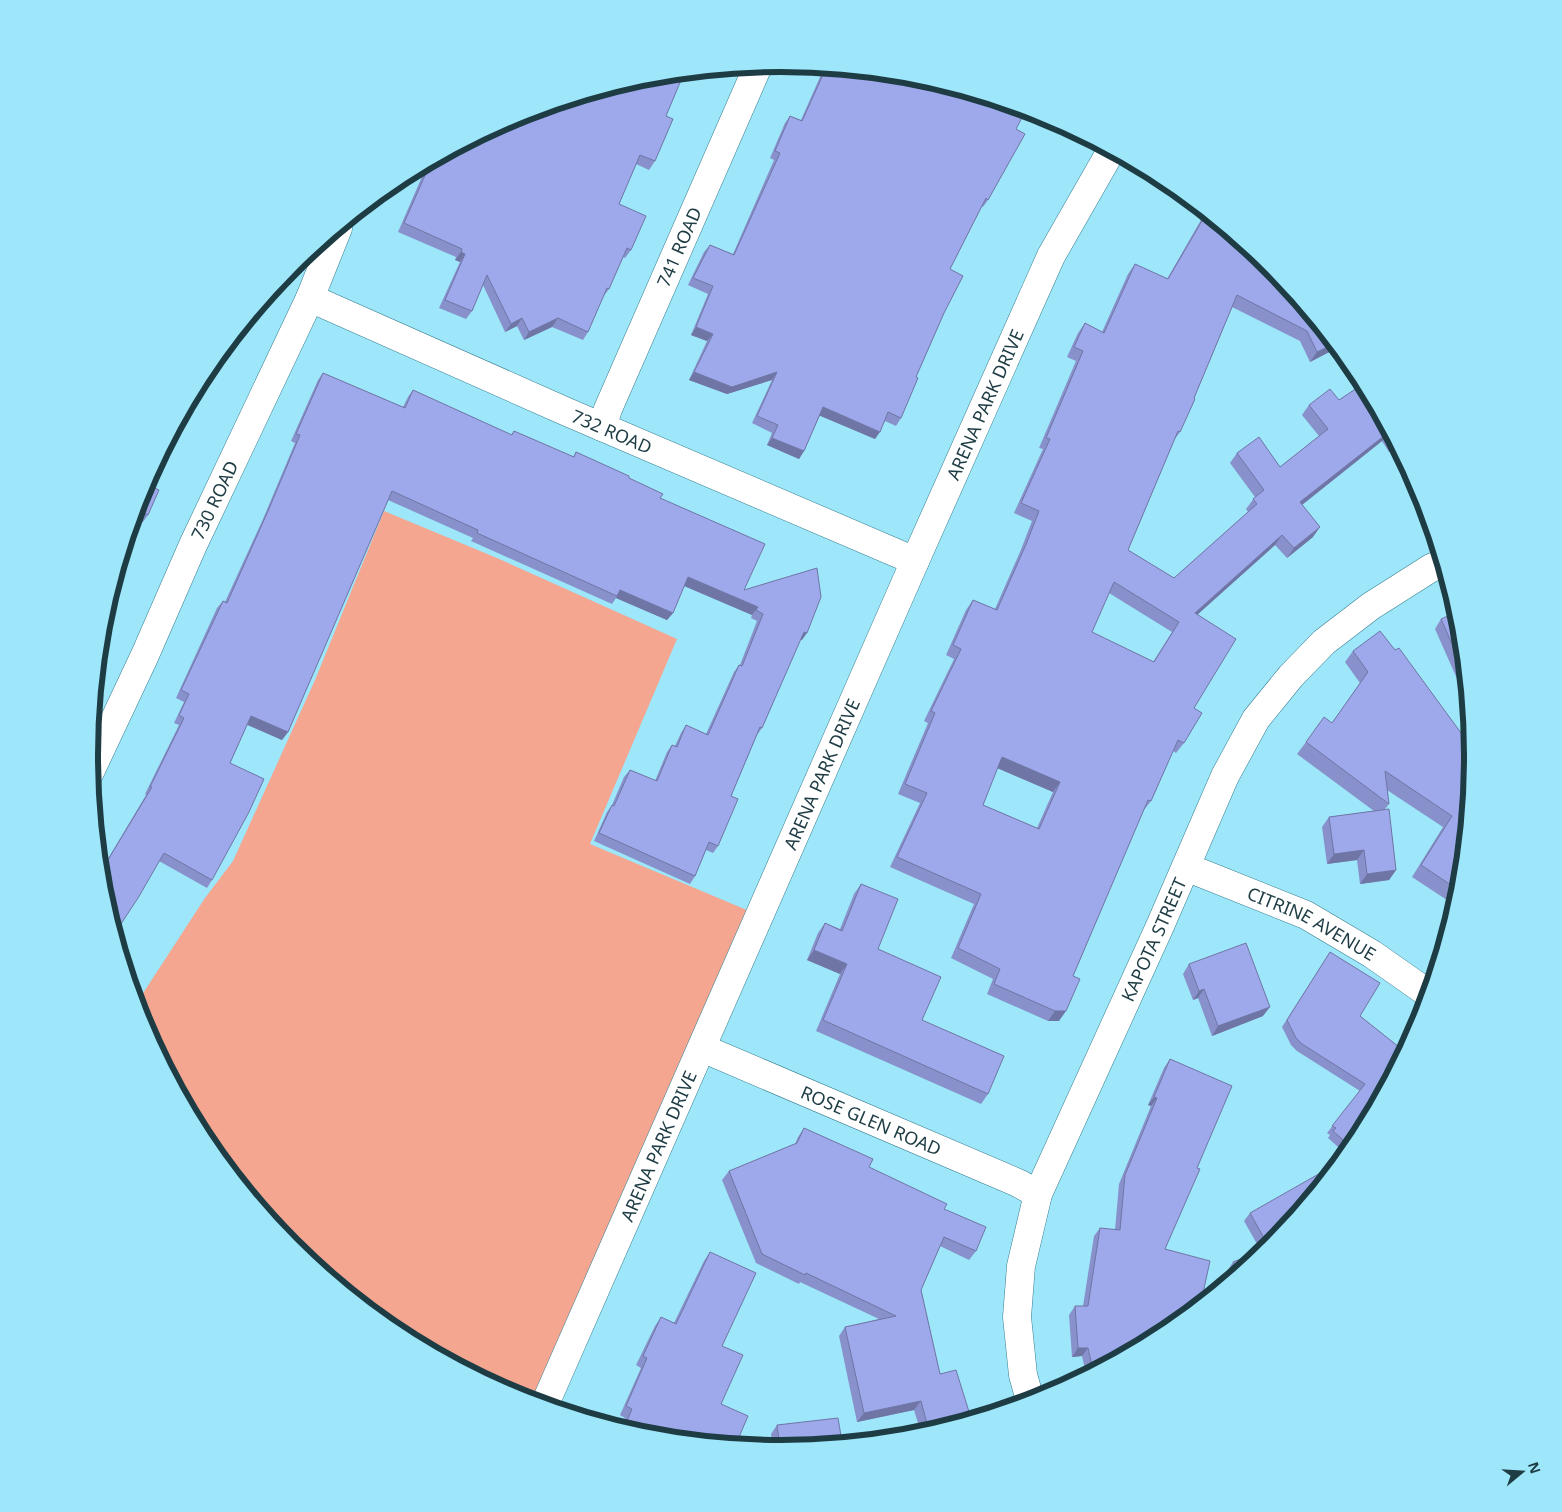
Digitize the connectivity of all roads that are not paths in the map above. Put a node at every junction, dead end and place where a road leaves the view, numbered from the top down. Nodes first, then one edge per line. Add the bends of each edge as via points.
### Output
1 (755, 73) edge
2 (1108, 156) edge
3 (334, 239) edge
4 (310, 298) junction
5 (602, 428) junction
6 (915, 561) junction
7 (1437, 566) edge
8 (98, 755) edge
9 (1186, 866) junction
10 (1423, 990) edge
11 (702, 1048) junction
12 (1038, 1194) junction
13 (1028, 1393) edge
14 (548, 1398) edge

1 - 5 street, 741 ROAD
2 - 6 street, ARENA PARK DRIVE via 1051,256
3 - 4 street, 730 ROAD
4 - 5 street, 732 ROAD
4 - 8 street, 730 ROAD
5 - 6 street, 732 ROAD
6 - 11 street, ARENA PARK DRIVE
7 - 9 street, KAPOTA STREET via 1371,606 1324,642 1291,676 1256,719 1225,776
9 - 10 street, CITRINE AVENUE via 1306,915 1372,954
9 - 12 street, KAPOTA STREET
11 - 12 street, ROSE GLEN ROAD
11 - 14 street, ARENA PARK DRIVE
12 - 13 street, KAPOTA STREET via 1021,1266 1017,1317

